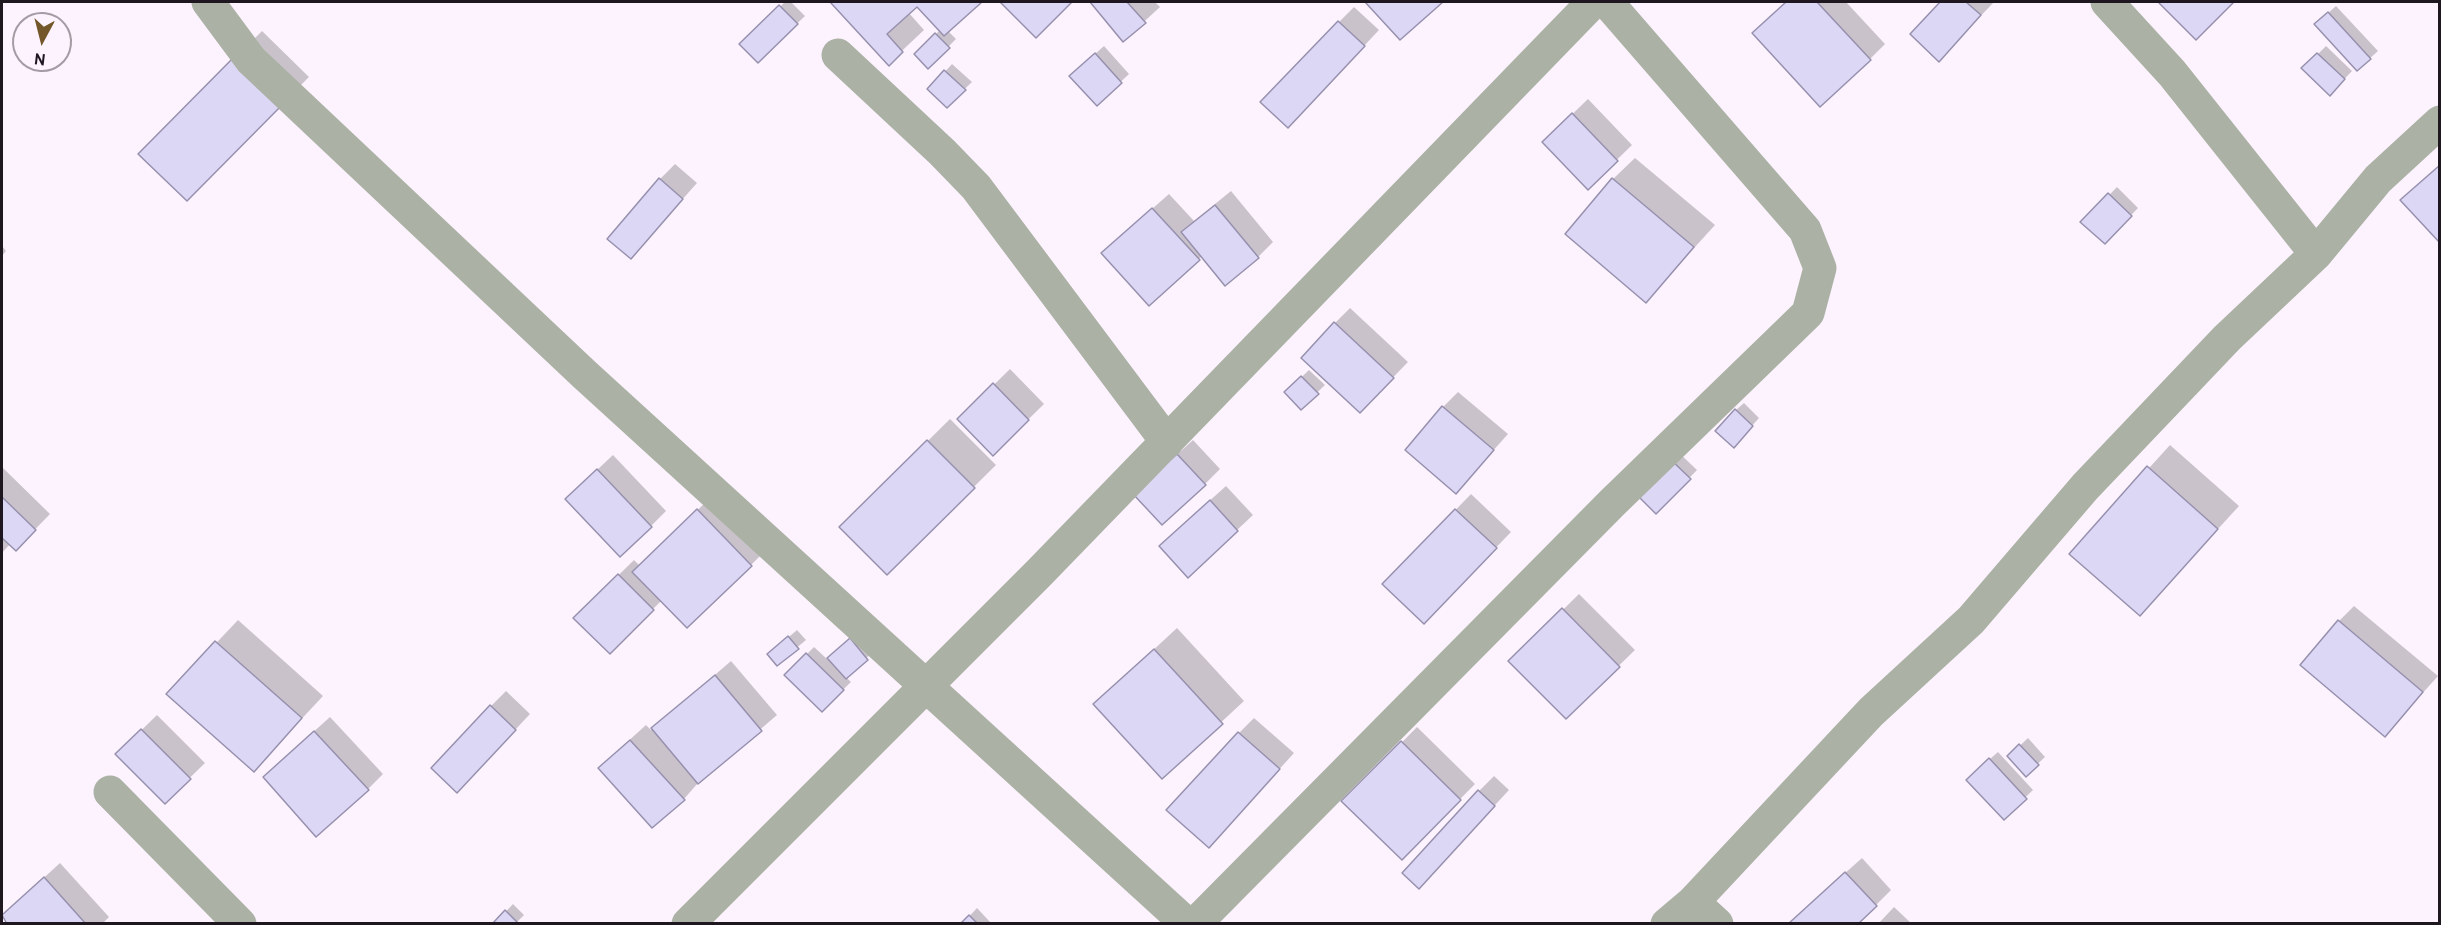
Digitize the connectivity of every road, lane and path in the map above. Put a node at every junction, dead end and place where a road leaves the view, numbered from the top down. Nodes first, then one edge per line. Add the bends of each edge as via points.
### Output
1 (208, 2) edge
2 (1593, 2) edge
3 (1607, 2) edge
4 (2107, 2) edge
5 (838, 55) dead end
6 (2439, 122) edge
7 (2316, 254) junction
8 (1167, 442) junction
9 (928, 685) junction
10 (110, 792) dead end
11 (1693, 902) junction
12 (240, 924) edge
13 (688, 924) edge
14 (1188, 924) edge
15 (1195, 924) edge
16 (1667, 924) edge
17 (1717, 924) edge

1 - 9 street via 251,60 584,374
2 - 8 street
3 - 15 street via 1805,230 1820,268 1808,313 1612,503
4 - 7 street via 2172,73
5 - 8 street via 976,187
6 - 7 street via 2378,179
7 - 11 street via 2219,346 2085,487 1971,620 1870,712
8 - 9 street
9 - 13 street
9 - 14 street
10 - 12 street
11 - 16 street
11 - 17 street

